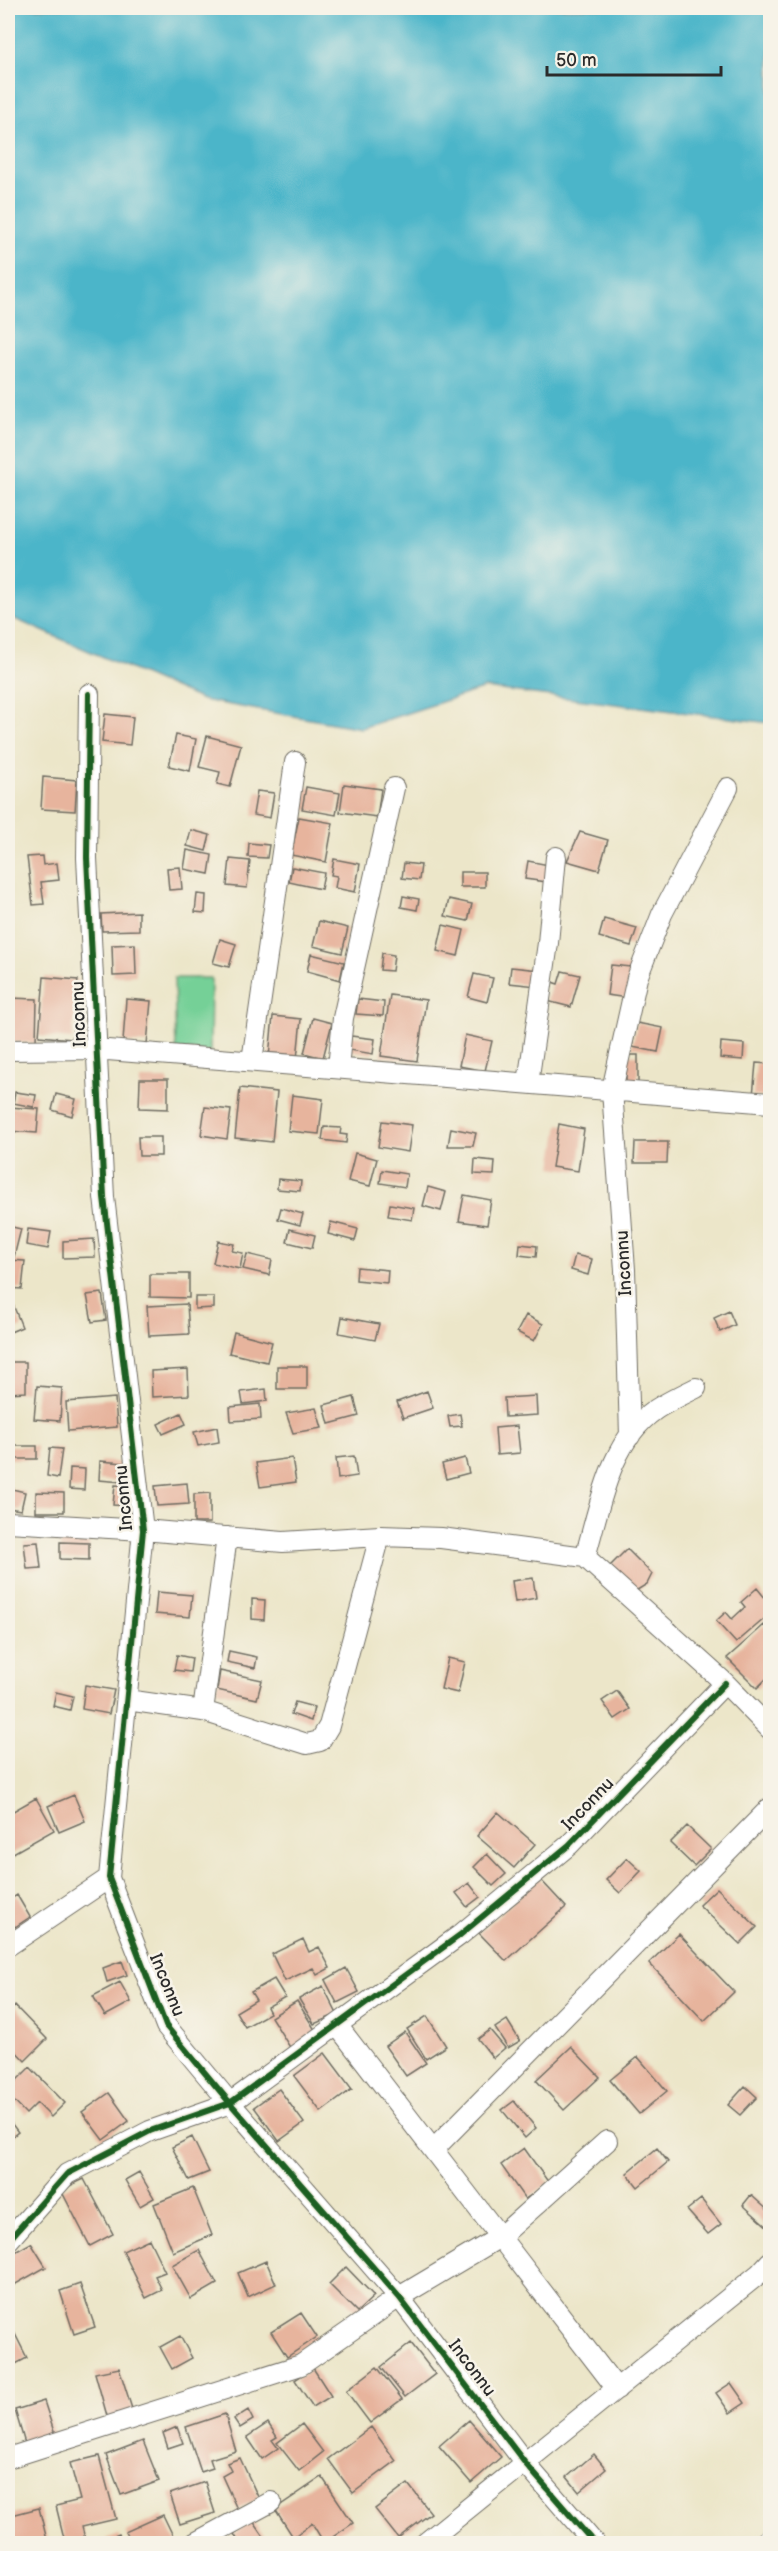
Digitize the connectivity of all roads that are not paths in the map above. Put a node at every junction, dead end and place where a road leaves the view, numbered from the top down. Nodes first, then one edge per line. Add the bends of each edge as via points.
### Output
1 (89, 694) dead end
2 (295, 762) dead end
3 (394, 788) dead end
4 (728, 788) dead end
5 (556, 856) dead end
6 (95, 1049) junction
7 (8, 1050) edge
8 (252, 1061) junction
9 (338, 1068) junction
10 (528, 1083) junction
11 (612, 1090) junction
12 (771, 1103) edge
13 (696, 1388) dead end
14 (630, 1436) junction
15 (8, 1522) edge
16 (143, 1530) junction
17 (380, 1536) junction
18 (227, 1537) junction
19 (585, 1557) junction
20 (725, 1683) junction
21 (127, 1700) junction
22 (203, 1711) junction
23 (771, 1729) edge
24 (771, 1808) edge
25 (109, 1878) junction
26 (8, 1946) edge
27 (337, 2025) junction
28 (230, 2103) junction
29 (607, 2142) dead end
30 (433, 2150) junction
31 (500, 2237) junction
32 (8, 2241) edge
33 (771, 2262) edge
34 (399, 2297) junction
35 (617, 2389) junction
36 (8, 2458) edge
37 (525, 2463) junction
38 (271, 2502) dead end
39 (771, 2538) edge
40 (193, 2544) edge
41 (424, 2544) edge
42 (595, 2544) edge
43 (763, 2544) edge

1 - 6 street, Inconnu via 87,858
2 - 8 street
3 - 9 street via 345,1007
4 - 11 street, Inconnu via 662,914 637,978
5 - 10 street
6 - 7 street, Inconnu
6 - 8 street, Inconnu
6 - 16 street, Inconnu via 104,1197
8 - 9 street, Inconnu
9 - 10 street, Inconnu
10 - 11 street, Inconnu
11 - 12 street, Inconnu
11 - 14 street, Inconnu via 625,1270
13 - 14 street via 654,1411
14 - 19 street via 614,1462
15 - 16 street, Inconnu
16 - 18 street, Inconnu
16 - 21 street, Inconnu
17 - 18 street, Inconnu via 283,1542
17 - 19 street, Inconnu via 441,1538
17 - 22 street via 329,1726 320,1741 307,1744
18 - 22 street
19 - 20 street
20 - 23 street
20 - 27 street, Inconnu via 569,1845 460,1935
21 - 22 street
21 - 25 street, Inconnu
24 - 30 street
25 - 26 street
25 - 28 street, Inconnu via 166,2026
27 - 28 street, Inconnu
27 - 30 street
28 - 32 street, Inconnu via 150,2131 67,2174
28 - 34 street, Inconnu
29 - 31 street
30 - 31 street
31 - 34 street
31 - 35 street
33 - 35 street
34 - 36 street via 301,2365
34 - 37 street, Inconnu
35 - 37 street
37 - 41 street
37 - 42 street, Inconnu
38 - 40 street
39 - 43 street

